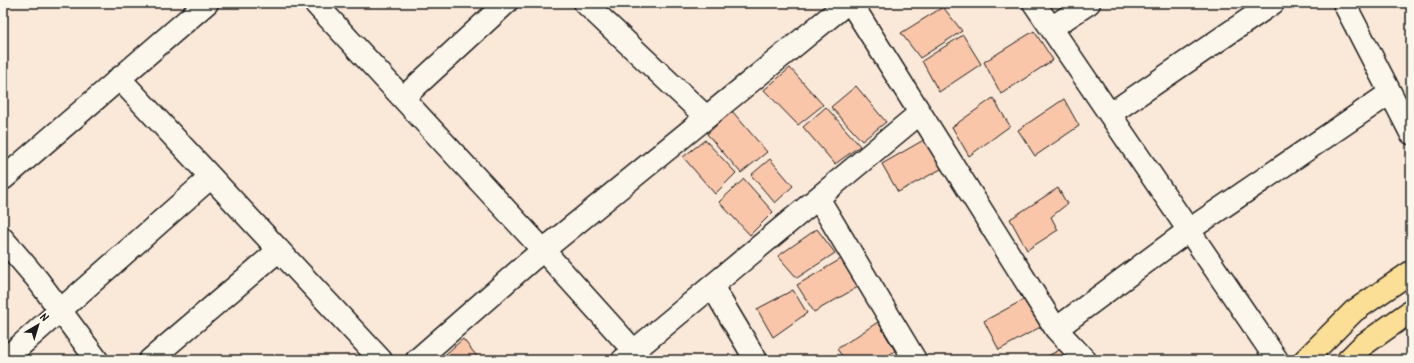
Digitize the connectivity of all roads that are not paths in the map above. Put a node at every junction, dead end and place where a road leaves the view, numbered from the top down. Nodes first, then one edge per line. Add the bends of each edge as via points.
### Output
1 (207, 3) edge
2 (315, 3) edge
3 (506, 3) edge
4 (585, 3) edge
5 (846, 3) edge
6 (851, 3) edge
7 (1034, 3) edge
8 (1089, 3) edge
9 (1273, 3) edge
10 (1344, 3) edge
11 (1051, 28) junction
12 (119, 78) junction
13 (1390, 93) junction
14 (403, 98) junction
15 (920, 113) junction
16 (1110, 114) junction
17 (706, 117) junction
18 (1411, 134) edge
19 (211, 177) junction
20 (3, 179) edge
21 (818, 198) junction
22 (1189, 230) junction
23 (3, 239) edge
24 (279, 250) junction
25 (543, 250) junction
26 (1411, 272) edge
27 (712, 286) junction
28 (60, 310) junction
29 (1411, 311) edge
30 (1056, 329) junction
31 (628, 356) edge
32 (4, 360) edge
33 (97, 360) edge
34 (150, 360) edge
35 (381, 360) edge
36 (417, 360) edge
37 (756, 360) edge
38 (915, 360) edge
39 (1085, 360) edge
40 (1278, 360) edge
41 (1305, 360) edge
42 (1348, 360) edge

1 - 12 street
2 - 14 street
3 - 14 street
4 - 17 street
5 - 17 street
6 - 15 street
7 - 11 street
8 - 11 street
9 - 16 street
10 - 13 street
11 - 16 street
12 - 19 street
12 - 20 street
13 - 18 street
13 - 22 street
14 - 25 street
15 - 21 street
15 - 30 street
16 - 22 street
17 - 25 street
19 - 24 street
19 - 28 street
21 - 27 street
21 - 38 street
22 - 30 street
22 - 40 street
23 - 28 street
24 - 34 street
24 - 35 street
25 - 31 street
25 - 36 street
26 - 41 main road via 1354,311
27 - 31 street
27 - 37 street
28 - 32 street
28 - 33 street
29 - 42 main road via 1363,345
30 - 39 street

